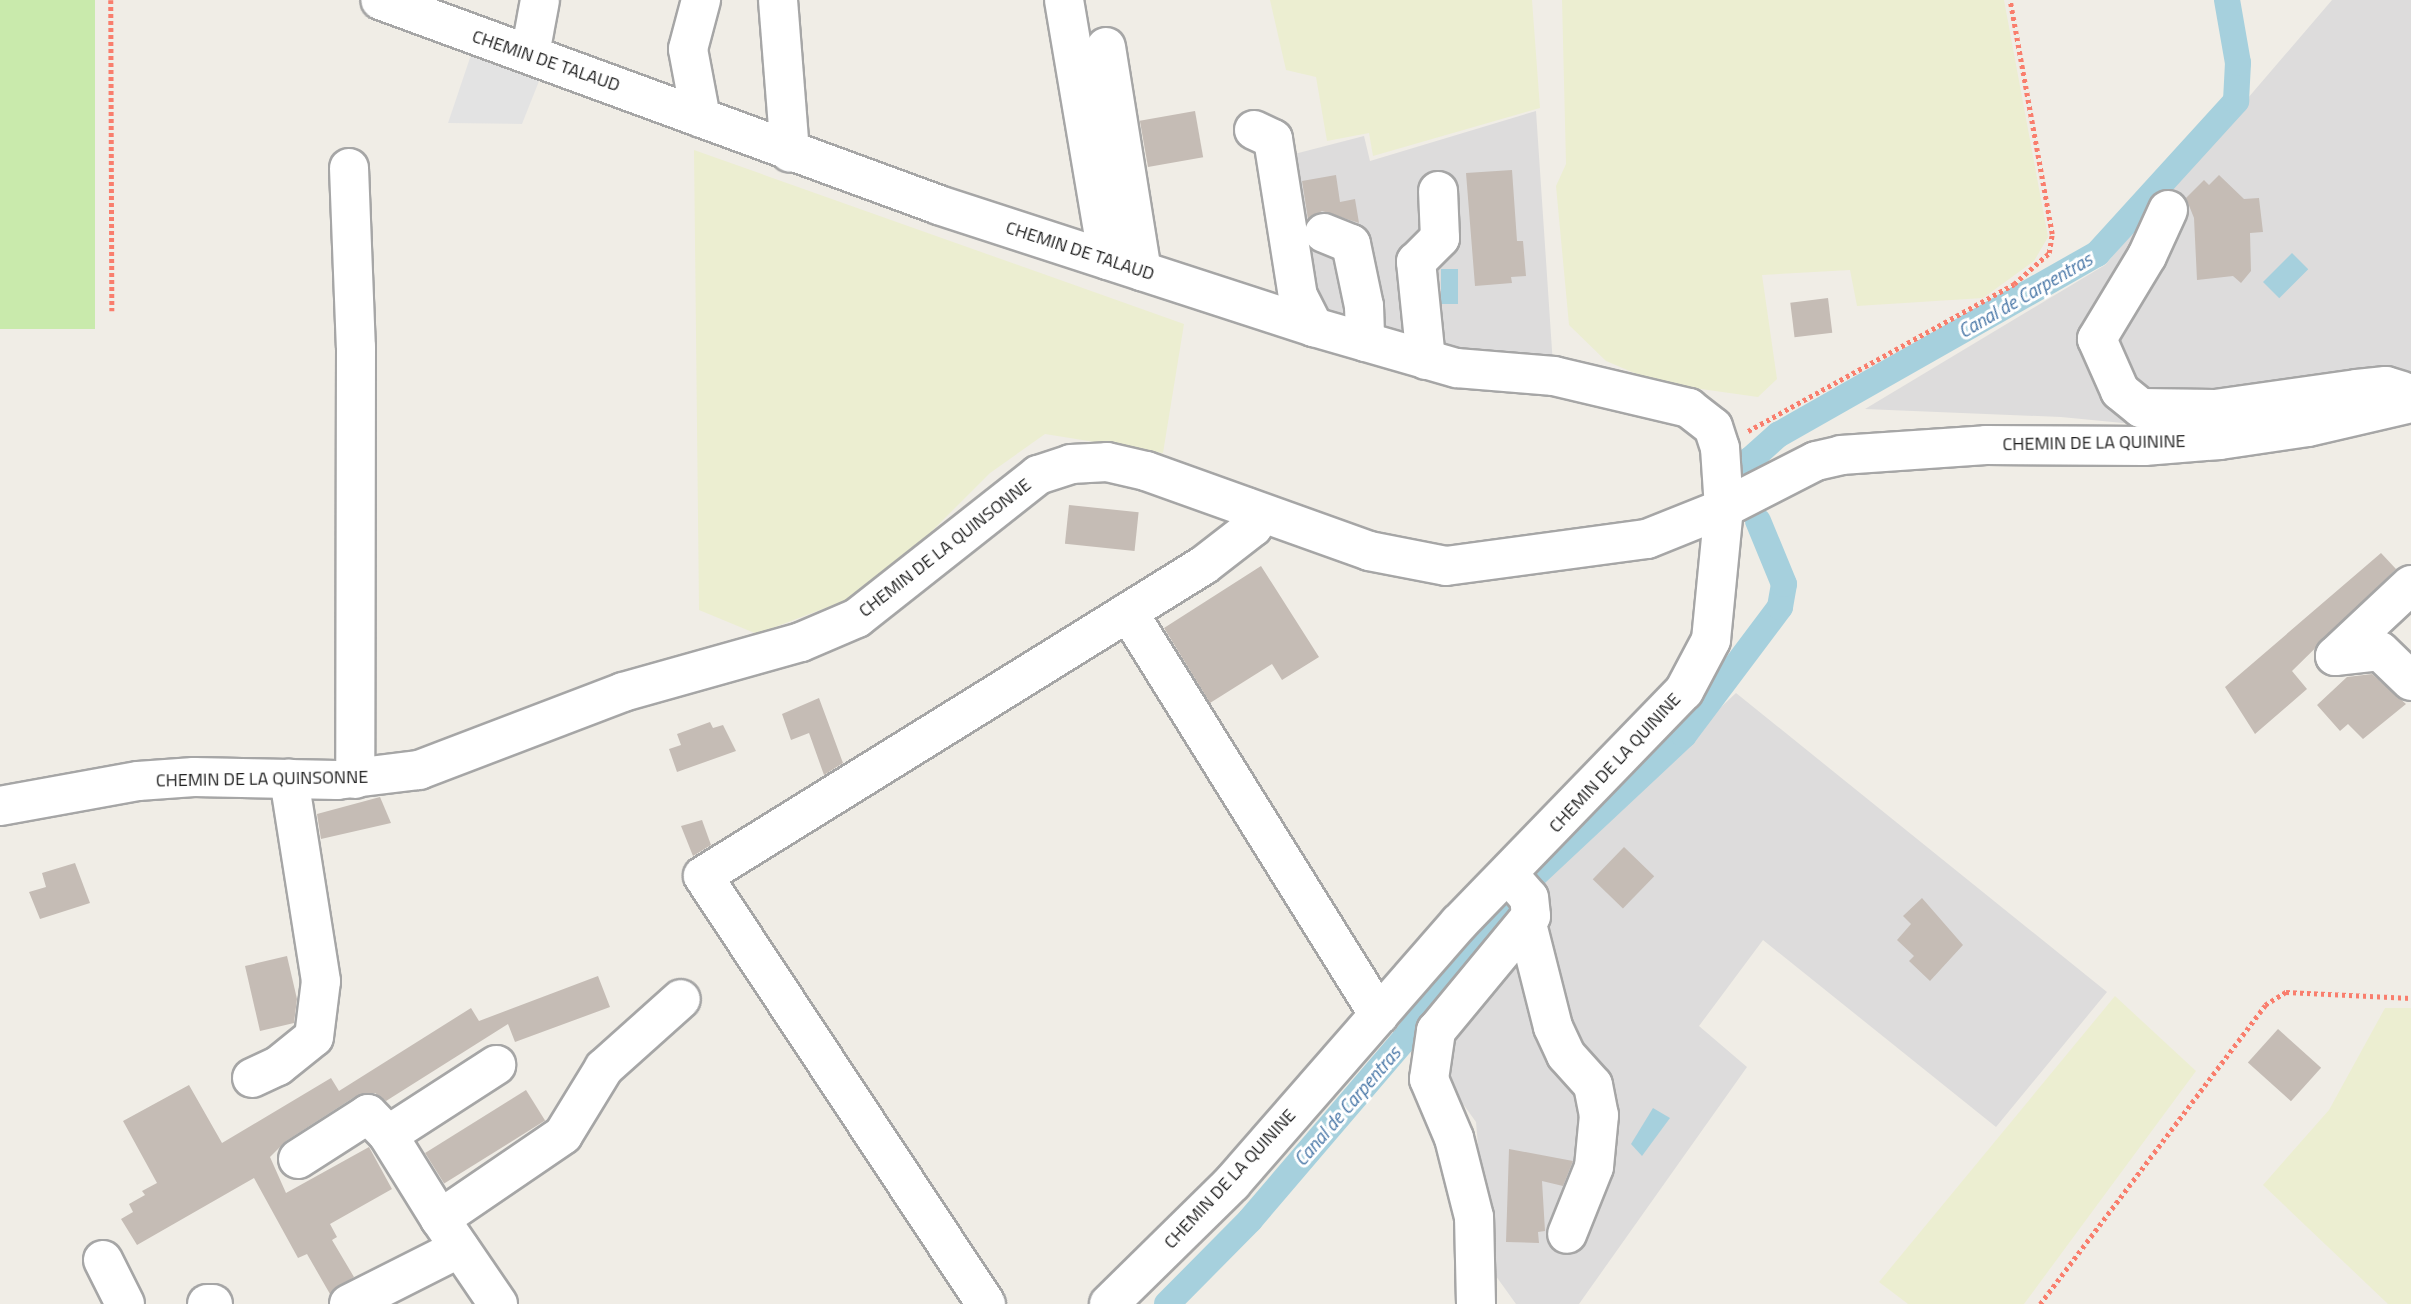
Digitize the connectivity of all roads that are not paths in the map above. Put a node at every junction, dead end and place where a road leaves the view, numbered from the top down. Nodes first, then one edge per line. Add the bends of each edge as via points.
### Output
1 (382, 0) edge
2 (540, 0) edge
3 (701, 0) edge
4 (778, 0) edge
5 (1064, 0) edge
6 (1106, 47) dead end
7 (530, 54) junction
8 (701, 118) junction
9 (1254, 130) dead end
10 (790, 153) junction
11 (349, 168) dead end
12 (1438, 191) dead end
13 (2168, 210) dead end
14 (1324, 233) dead end
15 (1125, 265) junction
16 (1314, 327) junction
17 (1365, 342) junction
18 (1426, 360) junction
19 (2411, 393) edge
20 (2411, 403) edge
21 (1246, 507) junction
22 (1724, 508) junction
23 (2411, 585) edge
24 (1128, 612) junction
25 (2411, 681) edge
26 (289, 779) junction
27 (355, 779) junction
28 (0, 806) edge
29 (1509, 875) junction
30 (1527, 924) junction
31 (681, 999) dead end
32 (1379, 1015) junction
33 (496, 1065) dead end
34 (252, 1078) dead end
35 (388, 1135) junction
36 (298, 1159) dead end
37 (450, 1233) junction
38 (1567, 1234) dead end
39 (103, 1260) dead end
40 (125, 1304) edge
41 (207, 1304) edge
42 (213, 1304) edge
43 (349, 1304) edge
44 (498, 1304) edge
45 (986, 1304) edge
46 (1109, 1304) edge
47 (1476, 1304) edge

1 - 7 street, CHEMIN DE TALAUD
2 - 7 street
3 - 8 street via 688,49
4 - 10 street
5 - 15 street
6 - 15 street
7 - 8 street, CHEMIN DE TALAUD
8 - 10 street, CHEMIN DE TALAUD
9 - 16 street via 1273,139 1298,296
10 - 15 street, CHEMIN DE TALAUD
11 - 27 street via 356,347
12 - 18 street via 1440,238 1416,262
13 - 19 street via 2147,256 2097,339 2120,391 2141,408 2215,409 2386,386
14 - 17 street via 1351,244 1364,306
15 - 16 street, CHEMIN DE TALAUD
16 - 17 street, CHEMIN DE TALAUD
17 - 18 street, CHEMIN DE TALAUD
18 - 22 street, CHEMIN DE TALAUD via 1456,368 1554,376 1656,398 1705,416 1720,448
20 - 22 street, CHEMIN DE LA QUININE via 2308,427 2220,440 2144,446 1986,444 1841,455 1816,461
21 - 22 street, CHEMIN DE LA QUINSONNE via 1368,551 1446,566 1647,538
21 - 24 street via 1253,527 1204,565
21 - 27 street, CHEMIN DE LA QUINSONNE via 1107,461 1071,464 1038,475 857,618 802,642 623,692 419,770
22 - 29 street, CHEMIN DE LA QUININE via 1711,640 1684,691
23 - 25 street via 2335,656 2380,650
24 - 32 street
24 - 45 street via 703,876
26 - 27 street, CHEMIN DE LA QUINSONNE
26 - 28 street, CHEMIN DE LA QUINSONNE via 138,782
26 - 34 street via 321,981 314,1037 278,1066
29 - 30 street via 1532,906
29 - 32 street, CHEMIN DE LA QUININE via 1459,923
30 - 38 street via 1553,1027 1566,1055 1593,1085 1599,1115 1594,1167
30 - 47 street via 1436,1031 1429,1079 1454,1138 1474,1217
31 - 37 street via 604,1068 563,1135
32 - 46 street, CHEMIN DE LA QUININE via 1232,1183
33 - 35 street
35 - 36 street via 368,1114
35 - 37 street
37 - 43 street
37 - 44 street
39 - 40 street
41 - 42 street

